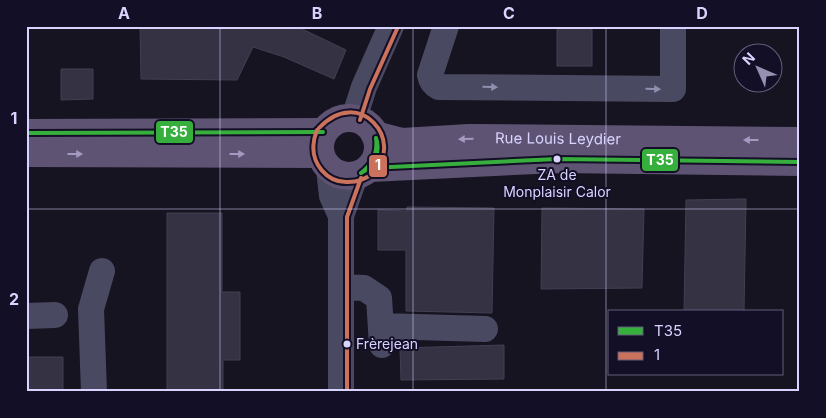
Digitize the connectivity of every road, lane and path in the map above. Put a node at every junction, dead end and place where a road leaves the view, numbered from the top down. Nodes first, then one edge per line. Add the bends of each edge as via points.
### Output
1 (391, 26) edge
2 (446, 26) edge
3 (673, 26) edge
4 (354, 118) junction
5 (26, 133) edge
6 (376, 135) junction
7 (800, 141) edge
8 (324, 152) junction
9 (26, 153) edge
10 (800, 162) edge
11 (362, 172) junction
12 (341, 216) junction
13 (102, 271) dead end
14 (341, 287) junction
15 (55, 315) dead end
16 (26, 316) edge
17 (485, 329) dead end
18 (94, 392) edge
19 (341, 392) edge

1 - 4 street
2 -> 3 street via 430,75 430,80 439,87 673,89
4 - 6 main road via 363,121
4 - 8 main road via 337,120
5 - 8 main road
7 -> 6 main road, Rue Louis Leydier via 469,138 402,142
6 - 11 main road via 376,158
9 -> 8 main road
8 - 11 main road via 341,176
8 - 12 street via 332,196
10 - 11 main road via 557,159
11 - 12 street
12 - 14 street
13 - 18 street via 91,309
14 - 17 street via 364,288 379,298 381,335
14 - 19 street
15 - 16 street

